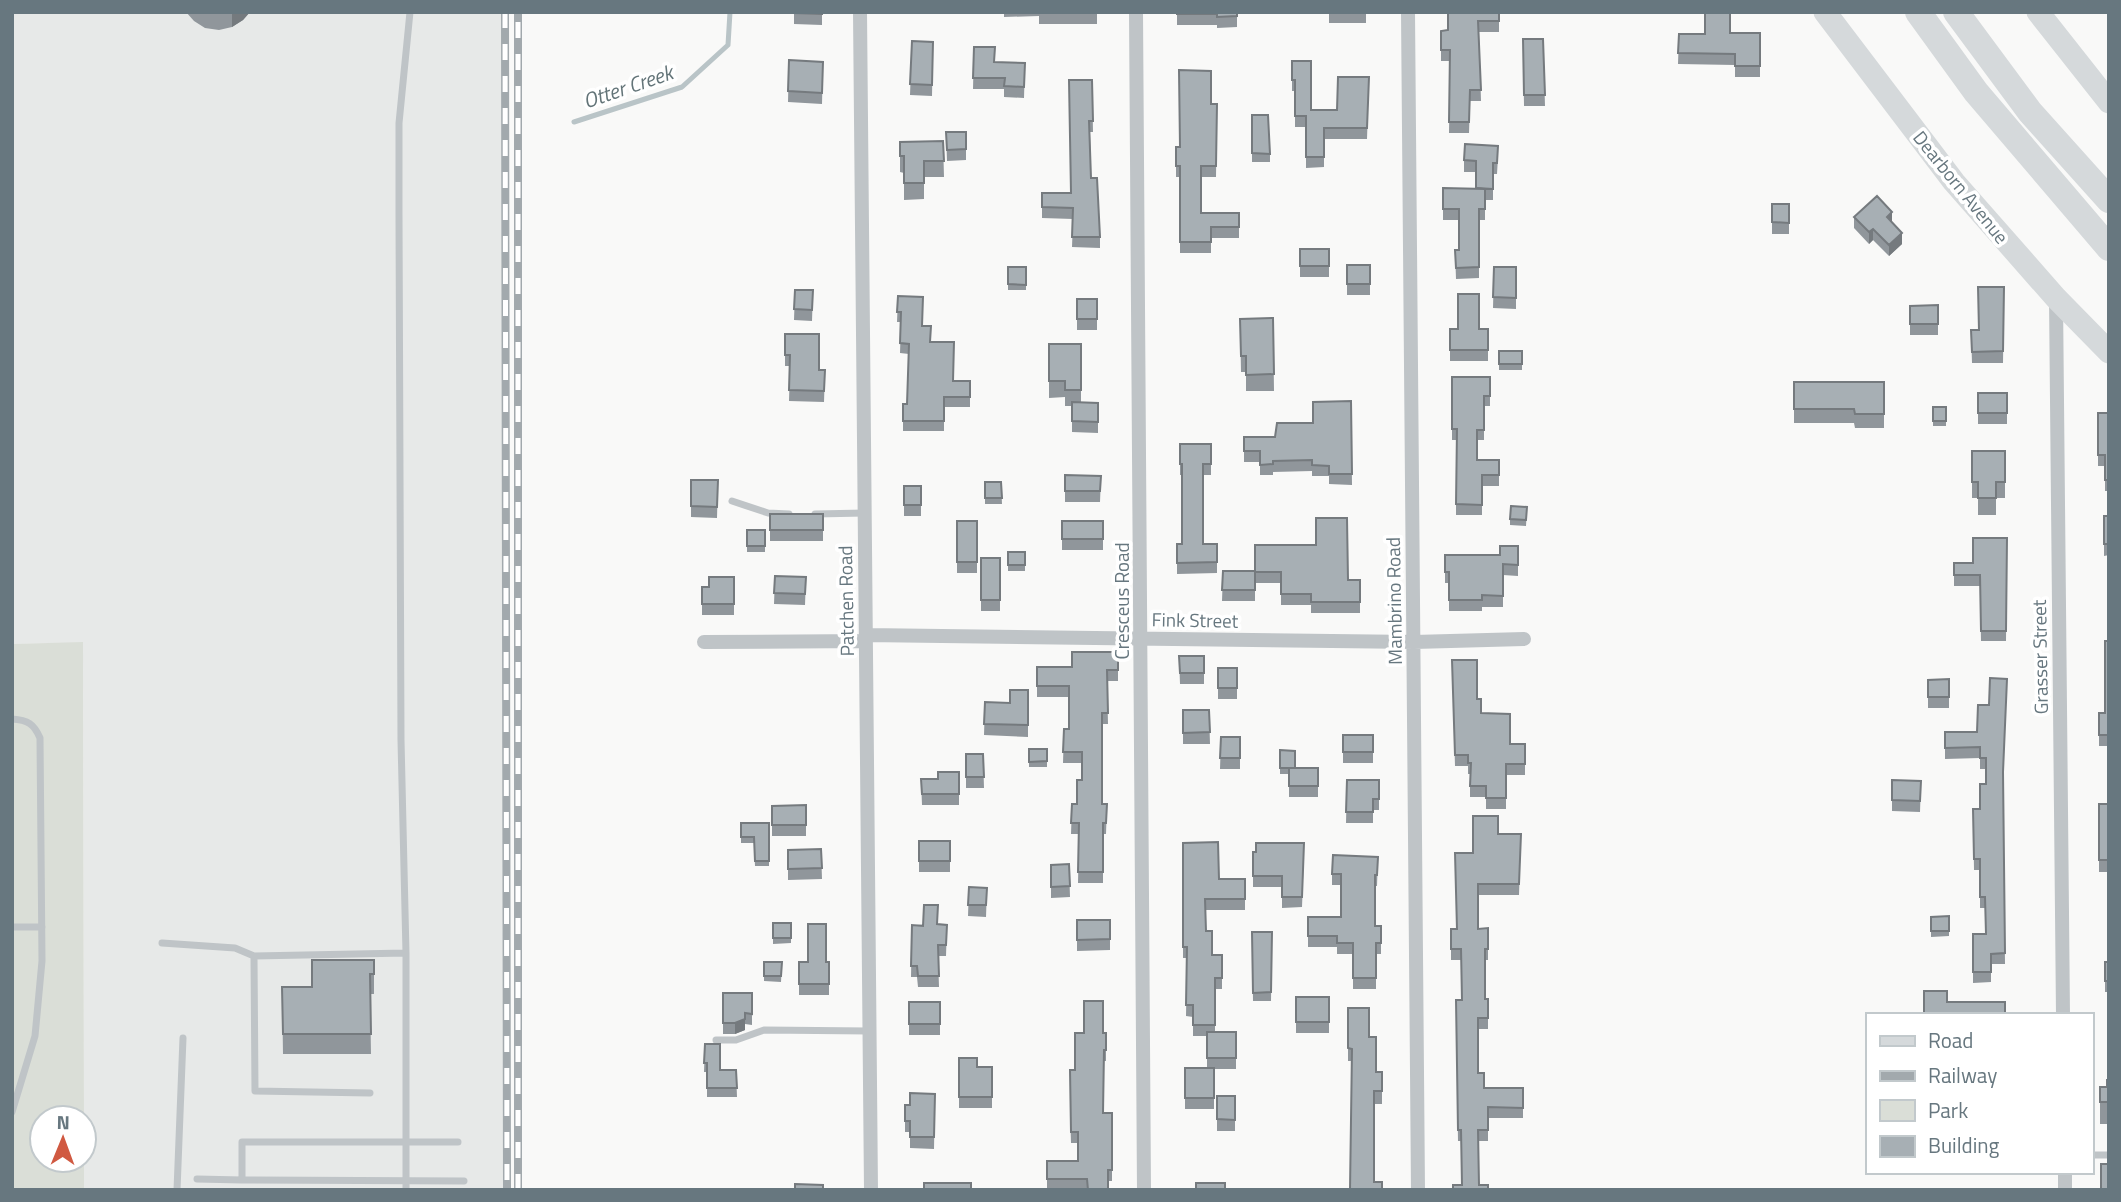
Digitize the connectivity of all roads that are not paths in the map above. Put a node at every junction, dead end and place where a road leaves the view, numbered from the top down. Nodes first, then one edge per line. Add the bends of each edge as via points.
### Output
1 (410, 12) edge
2 (860, 12) edge
3 (1136, 12) edge
4 (1408, 12) edge
5 (1825, 12) edge
6 (1918, 12) edge
7 (1956, 12) edge
8 (2038, 12) edge
9 (2053, 23) edge
10 (2109, 102) edge
11 (2109, 200) edge
12 (2109, 248) edge
13 (2056, 299) junction
14 (2109, 352) edge
15 (732, 501) dead end
16 (865, 513) junction
17 (866, 638) junction
18 (1141, 639) junction
19 (1524, 639) dead end
20 (704, 642) dead end
21 (1414, 642) junction
22 (12, 719) edge
23 (12, 927) edge
24 (42, 927) junction
25 (162, 943) dead end
26 (405, 953) junction
27 (254, 956) junction
28 (2063, 1013) edge
29 (869, 1031) junction
30 (183, 1038) dead end
31 (716, 1040) dead end
32 (370, 1093) dead end
33 (12, 1112) edge
34 (406, 1141) junction
35 (458, 1142) dead end
36 (197, 1179) dead end
37 (242, 1180) junction
38 (464, 1181) dead end
39 (406, 1186) edge
40 (177, 1190) edge
41 (871, 1190) edge
42 (1144, 1190) edge
43 (1418, 1190) edge

1 - 26 lane via 399,136
2 - 16 street, Patchen Road
3 - 18 street, Cresceus Road
4 - 21 street, Mambrino Road
5 - 13 main road, Dearborn Avenue via 1954,182
6 - 12 highway via 1976,92
7 - 11 highway via 2030,111
8 - 9 main road
9 - 10 main road
13 - 14 main road, Dearborn Avenue
13 - 28 street, Grasser Street
15 - 16 lane via 768,513
16 - 17 street, Patchen Road
17 - 18 street, Fink Street
17 - 20 street, Fink Street
17 - 29 street, Patchen Road
18 - 21 street, Fink Street
18 - 42 street, Cresceus Road
19 - 21 street, Fink Street
21 - 43 street, Mambrino Road
22 - 24 lane via 35,726 40,738
23 - 24 lane
24 - 33 lane via 35,1036
25 - 27 lane via 235,948
26 - 27 lane
26 - 34 lane
27 - 32 lane via 256,1091
29 - 31 lane via 764,1030 736,1040
29 - 41 street, Patchen Road
30 - 40 lane
34 - 35 lane
34 - 37 lane via 242,1142
34 - 39 lane
36 - 37 lane
37 - 39 lane
38 - 39 lane

